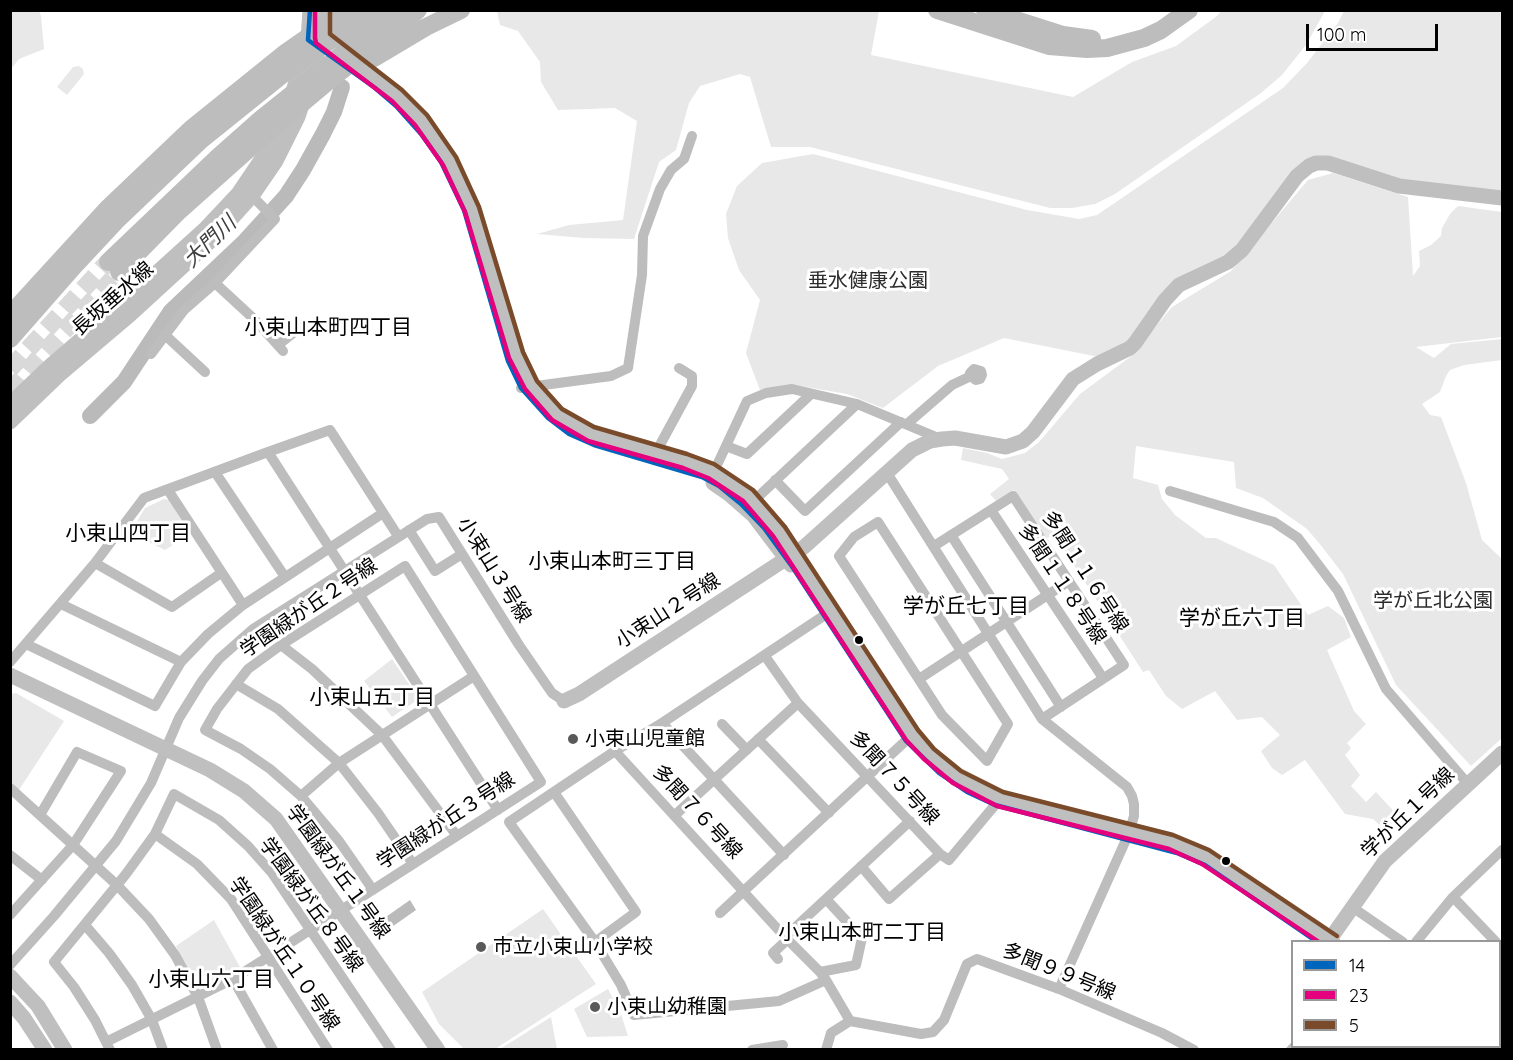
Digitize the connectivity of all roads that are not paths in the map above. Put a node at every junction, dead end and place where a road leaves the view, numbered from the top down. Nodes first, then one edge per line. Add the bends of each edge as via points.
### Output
1 (310, 10) edge
2 (324, 10) edge
3 (347, 10) edge
4 (358, 10) edge
5 (375, 10) edge
6 (389, 10) edge
7 (397, 10) edge
8 (418, 10) edge
9 (937, 10) edge
10 (986, 10) edge
11 (1184, 10) edge
12 (1189, 10) edge
13 (460, 11) edge
14 (316, 41) junction
15 (196, 135) junction
16 (692, 136) dead end
17 (154, 173) junction
18 (252, 196) junction
19 (1503, 198) edge
20 (175, 206) junction
21 (113, 267) tunnel mouth
22 (215, 282) junction
23 (10, 315) edge
24 (303, 325) dead end
25 (164, 334) junction
26 (10, 339) edge
27 (151, 354) dead end
28 (679, 368) dead end
29 (205, 372) dead end
30 (971, 376) dead end
31 (526, 387) junction
32 (811, 394) junction
33 (10, 404) edge
34 (857, 404) junction
35 (10, 422) edge
36 (904, 423) junction
37 (942, 439) junction
38 (661, 443) dead end
39 (726, 446) junction
40 (268, 452) junction
41 (718, 463) dead end
42 (215, 472) junction
43 (887, 473) junction
44 (775, 480) junction
45 (168, 490) junction
46 (1170, 490) dead end
47 (760, 495) dead end
48 (991, 510) junction
49 (384, 513) junction
50 (409, 530) junction
51 (951, 535) junction
52 (398, 536) junction
53 (934, 546) junction
54 (330, 547) junction
55 (462, 554) junction
56 (790, 556) junction
57 (95, 563) junction
58 (344, 570) junction
59 (221, 573) junction
60 (285, 577) junction
61 (1069, 581) junction
62 (359, 595) junction
63 (1048, 595) junction
64 (61, 604) junction
65 (243, 605) junction
66 (827, 613) junction
67 (1007, 622) junction
68 (989, 634) junction
69 (26, 644) junction
70 (281, 645) junction
71 (961, 652) junction
72 (765, 656) junction
73 (10, 662) edge
74 (181, 662) junction
75 (10, 675) edge
76 (474, 676) junction
77 (1103, 678) junction
78 (919, 680) junction
79 (236, 684) junction
80 (564, 701) joint
81 (798, 703) junction
82 (431, 704) junction
83 (1061, 707) junction
84 (1042, 719) junction
85 (662, 723) junction
86 (722, 724) dead end
87 (382, 735) junction
88 (909, 738) junction
89 (758, 739) junction
90 (165, 749) junction
91 (747, 750) junction
92 (615, 751) junction
93 (1503, 753) edge
94 (339, 763) junction
95 (868, 776) junction
96 (714, 780) junction
97 (541, 782) joint
98 (1468, 784) junction
99 (10, 788) edge
100 (554, 792) junction
101 (301, 796) junction
102 (998, 802) junction
103 (498, 810) junction
104 (829, 813) junction
105 (675, 814) junction
106 (40, 815) junction
107 (910, 821) junction
108 (155, 834) junction
109 (457, 836) junction
110 (1127, 836) junction
111 (73, 845) junction
112 (1503, 850) edge
113 (940, 854) junction
114 (10, 855) edge
115 (784, 855) junction
116 (413, 864) junction
117 (96, 866) junction
118 (861, 866) junction
119 (42, 880) junction
120 (117, 885) junction
121 (373, 890) junction
122 (744, 891) junction
123 (1453, 897) junction
124 (826, 899) junction
125 (1352, 907) junction
126 (341, 910) junction
127 (720, 913) dead end
128 (10, 915) edge
129 (85, 926) junction
130 (309, 931) junction
131 (787, 938) junction
132 (1326, 940) edge
133 (1328, 940) edge
134 (1400, 940) edge
135 (1418, 940) edge
136 (1494, 940) edge
137 (595, 942) junction
138 (268, 957) junction
139 (778, 959) dead end
140 (10, 965) edge
141 (10, 976) edge
142 (823, 976) junction
143 (233, 979) junction
144 (1059, 989) junction
145 (198, 997) junction
146 (10, 1002) edge
147 (152, 1020) junction
148 (850, 1021) junction
149 (783, 1045) dead end
150 (108, 1046) edge
151 (753, 1049) edge
152 (45, 1050) edge
153 (65, 1050) edge
154 (163, 1050) edge
155 (217, 1050) edge
156 (273, 1050) edge
157 (328, 1050) edge
158 (391, 1050) edge
159 (438, 1050) edge
160 (826, 1050) edge
161 (1194, 1050) edge

1 - 14 street, 長坂垂水線
2 - 14 street, 長坂垂水線
2 - 15 highway
3 - 15 highway via 284,54
4 - 14 highway
5 - 14 highway
5 - 15 highway
6 - 15 highway
7 - 20 highway via 261,119
8 - 20 highway
9 - 12 highway via 1049,46 1087,49 1143,38
10 - 11 highway via 1063,35 1099,39 1136,33
13 - 20 highway via 377,55
14 - 18 street, 長坂垂水線 via 313,72 298,117 276,161
14 - 31 street via 397,95 421,120 450,161 472,209
14 - 33 street, 長坂垂水線 via 265,154 238,194 206,228
15 - 17 highway
16 - 31 street via 684,159 671,170 660,189 643,236 642,275 628,368 611,376
17 - 23 highway via 99,217
17 - 26 highway
18 - 22 street via 275,219
18 - 35 street, 長坂垂水線 via 215,237
19 - 37 street via 1399,186 1328,163 1316,163 1298,176 1242,250 1228,262 1179,285 1135,343 1073,379 1023,441 1006,447
20 - 21 highway
22 - 24 street via 280,348
22 - 25 street
25 - 27 street
25 - 29 street
28 - 38 street via 692,376 692,386
30 - 36 street via 952,385
31 - 56 street via 579,429 698,465 730,482 758,505 779,531
32 - 34 street
32 - 39 street via 747,454
32 - 39 street via 792,389 747,401
34 - 36 street
34 - 44 street
36 - 37 street
36 - 44 street via 805,511
37 - 43 street, 小束山２号線 via 912,450
39 - 41 street
40 - 42 street
40 - 49 street via 330,430
40 - 54 street
42 - 45 street
42 - 60 street
43 - 53 street
43 - 56 street, 小束山２号線
44 - 47 street
45 - 57 street via 144,498
45 - 59 street
46 - 98 street via 1274,522 1298,538 1338,591 1386,689
48 - 51 street, 多聞１１６号線
48 - 61 street, 多聞１１６号線 via 1013,496
48 - 63 street, 多聞１１８号線
49 - 52 street
49 - 54 street
50 - 52 street, 小束山３号線
50 - 55 street, 小束山３号線 via 439,516
50 - 55 street via 435,571
51 - 53 street, 多聞１１６号線
51 - 67 street
52 - 58 street, 小束山３号線
53 - 68 street
54 - 58 street
54 - 60 street
55 - 80 street, 小束山３号線 via 552,693
56 - 66 street
56 - 80 street, 小束山２号線
57 - 59 street via 172,607
57 - 64 street
58 - 62 street
58 - 90 street, 小束山３号線 via 232,645 196,688
59 - 65 street
60 - 65 street
61 - 63 street
61 - 77 street, 多聞１１６号線 via 1124,665
62 - 70 street, 学園緑が丘２号線
62 - 76 street, 学園緑が丘２号線 via 405,566
62 - 82 street
63 - 67 street
63 - 77 street, 多聞１１８号線
64 - 69 street
64 - 74 street
65 - 74 street
66 - 72 street
66 - 88 street
67 - 68 street
67 - 83 street
68 - 71 street
68 - 84 street
69 - 73 street
69 - 74 street via 155,706
70 - 79 street, 学園緑が丘２号線 via 248,669
70 - 87 street
71 - 78 street
71 - 78 street via 1008,724 987,761 942,715
71 - 78 street via 878,522 854,537 839,556
72 - 81 street, 多聞７５号線
72 - 85 street
75 - 90 street, 学園緑が丘１号線
76 - 82 street
76 - 97 street, 学園緑が丘２号線
77 - 83 street, 多聞１１６号線
79 - 94 street via 278,709
79 - 101 street, 学園緑が丘２号線 via 205,730 241,749
81 - 89 street
81 - 95 street, 多聞７５号線
82 - 87 street
82 - 103 street
83 - 84 street, 多聞１１６号線
84 - 110 street via 1126,786 1134,804
85 - 92 street
85 - 96 street
86 - 91 street
87 - 94 street
87 - 109 street
88 - 95 street
88 - 102 street via 957,777
89 - 91 street
89 - 104 street
90 - 117 street, 小束山３号線 via 132,816
90 - 126 street, 学園緑が丘１号線 via 244,791 276,819
91 - 96 street
92 - 100 street
92 - 105 street, 多聞７６号線
93 - 98 street, 学が丘１号線
94 - 101 street
94 - 116 street
95 - 104 street
95 - 107 street, 多聞７５号線
96 - 105 street
96 - 115 street
97 - 103 street, 学園緑が丘３号線
98 - 125 street, 学が丘１号線 via 1385,861
99 - 106 street
100 - 137 street via 636,912
100 - 137 street via 509,822
101 - 121 street, 学園緑が丘２号線
102 - 110 street
102 - 113 street, 多聞７５号線 via 949,860
103 - 109 street, 学園緑が丘３号線
104 - 115 street
105 - 122 street, 多聞７６号線
106 - 111 street
106 - 111 street via 77,752 121,771
107 - 113 street, 多聞７５号線
107 - 118 street
108 - 120 street, 学園緑が丘８号線
108 - 130 street, 学園緑が丘８号線 via 174,794 219,820 272,873
108 - 138 street, 学園緑が丘１０号線 via 197,864 231,899
109 - 116 street, 学園緑が丘３号線
110 - 132 street via 1171,842 1206,856
110 - 144 street
111 - 117 street
111 - 119 street
112 - 123 street
113 - 118 street via 889,899
114 - 119 street
115 - 122 street
116 - 121 street, 学園緑が丘３号線
117 - 120 street
117 - 140 street, 小束山３号線
118 - 124 street
119 - 128 street
120 - 129 street, 学園緑が丘８号線
120 - 145 street via 149,919
121 - 126 street, 学園緑が丘３号線
122 - 127 street
122 - 131 street, 多聞７６号線
123 - 135 street
123 - 136 street
124 - 131 street
124 - 142 street via 862,938 856,965
125 - 133 street, 学が丘１号線
125 - 134 street
126 - 130 street, 学園緑が丘３号線
126 - 159 street, 学園緑が丘１号線
129 - 147 street via 132,985
129 - 150 street, 学園緑が丘８号線 via 54,962 74,987
130 - 138 street, 学園緑が丘３号線
130 - 158 street, 学園緑が丘８号線
131 - 139 street via 772,953
131 - 142 street, 多聞７６号線
137 - 142 street via 634,1015 779,1001
138 - 143 street, 学園緑が丘３号線
138 - 157 street, 学園緑が丘１０号線
141 - 153 street via 38,1006
142 - 148 street, 多聞７６号線
143 - 145 street, 学園緑が丘３号線
143 - 156 street
144 - 148 street, 多聞９９号線 via 977,959 967,964 944,1020 933,1032 921,1034
144 - 161 street, 多聞９９号線
145 - 147 street, 学園緑が丘３号線
145 - 155 street
146 - 152 street
147 - 150 street, 学園緑が丘３号線
147 - 154 street
148 - 160 street via 831,1033
149 - 151 street

